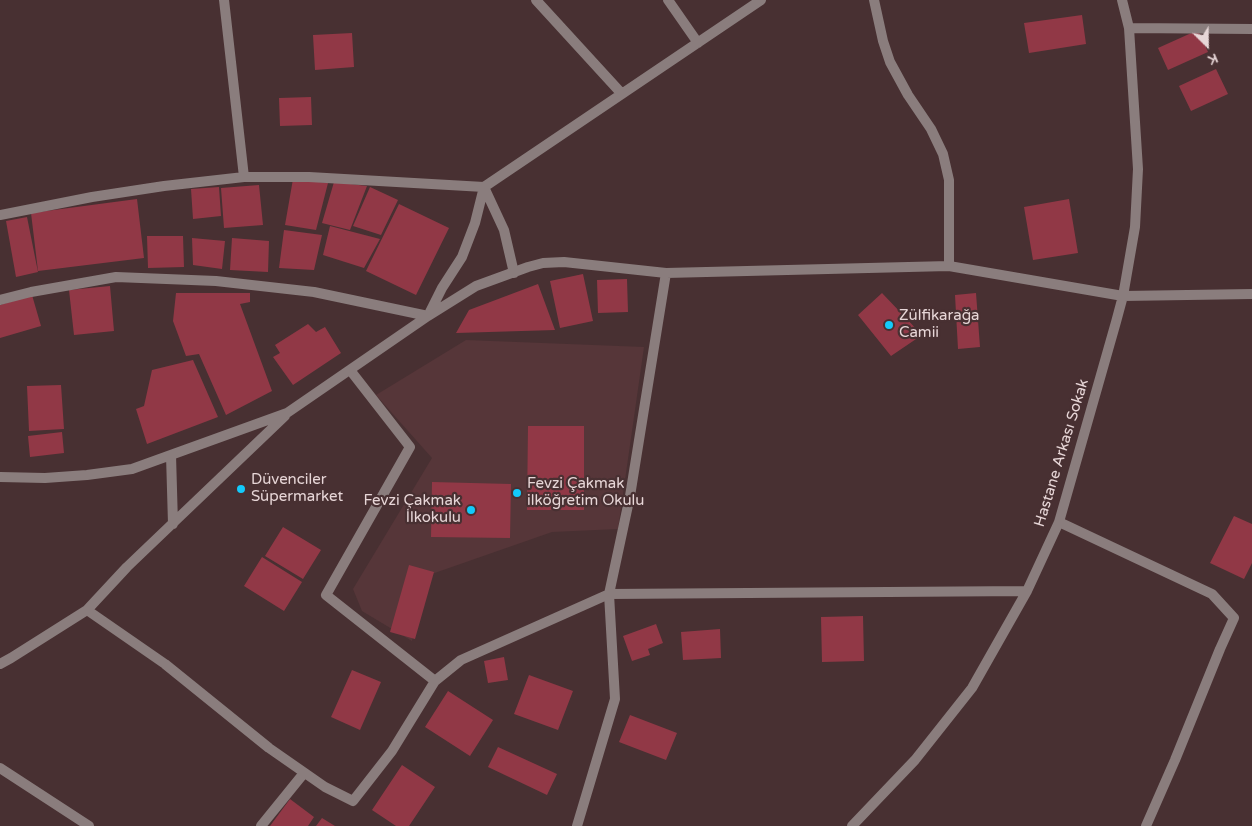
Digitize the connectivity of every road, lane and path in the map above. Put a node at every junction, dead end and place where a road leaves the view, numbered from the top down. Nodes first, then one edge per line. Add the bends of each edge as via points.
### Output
1 (224, 0) edge
2 (536, 0) edge
3 (668, 0) edge
4 (761, 0) edge
5 (874, 0) edge
6 (1122, 0) edge
7 (1129, 28) junction
8 (1252, 29) edge
9 (698, 43) junction
10 (622, 94) junction
11 (244, 177) junction
12 (484, 187) junction
13 (0, 215) edge
14 (949, 266) junction
15 (514, 273) junction
16 (666, 273) junction
17 (1252, 294) edge
18 (1123, 296) junction
19 (0, 300) edge
20 (428, 316) junction
21 (350, 370) junction
22 (287, 413) junction
23 (172, 455) junction
24 (0, 477) edge
25 (1059, 522) junction
26 (173, 524) junction
27 (1027, 591) junction
28 (609, 594) junction
29 (87, 610) junction
30 (0, 664) edge
31 (435, 681) junction
32 (0, 768) edge
33 (304, 773) junction
34 (89, 826) edge
35 (261, 826) edge
36 (577, 826) edge
37 (852, 826) edge
38 (1146, 826) edge

1 - 11 street
2 - 10 street
3 - 9 street
4 - 9 street
5 - 14 street via 890,62 943,154 949,180
6 - 7 street, Hastane Arkası Sokak
7 - 8 street
7 - 18 street, Hastane Arkası Sokak via 1138,169 1135,227
9 - 10 street
10 - 12 street
11 - 12 street via 309,177
11 - 13 street via 92,197
12 - 15 street via 504,230
12 - 20 street via 462,258
14 - 16 street
14 - 18 street
15 - 16 street via 543,263 564,262
15 - 20 street via 476,286
16 - 28 street via 630,496
17 - 18 street
18 - 25 street, Hastane Arkası Sokak
19 - 20 street via 116,277 216,281 314,292
20 - 21 street
21 - 22 street
21 - 31 street via 410,447 326,595
22 - 23 street
22 - 26 street
23 - 24 street via 132,469 87,476
23 - 26 street
25 - 27 street, Hastane Arkası Sokak
25 - 38 street via 1212,594 1234,618
26 - 29 street
27 - 28 street
27 - 37 street, Hastane Arkası Sokak via 972,688 916,760
28 - 31 street via 461,660
28 - 36 street via 615,699
29 - 30 street
29 - 33 street via 165,664
31 - 33 street via 392,751 353,801
32 - 34 street
33 - 35 street

